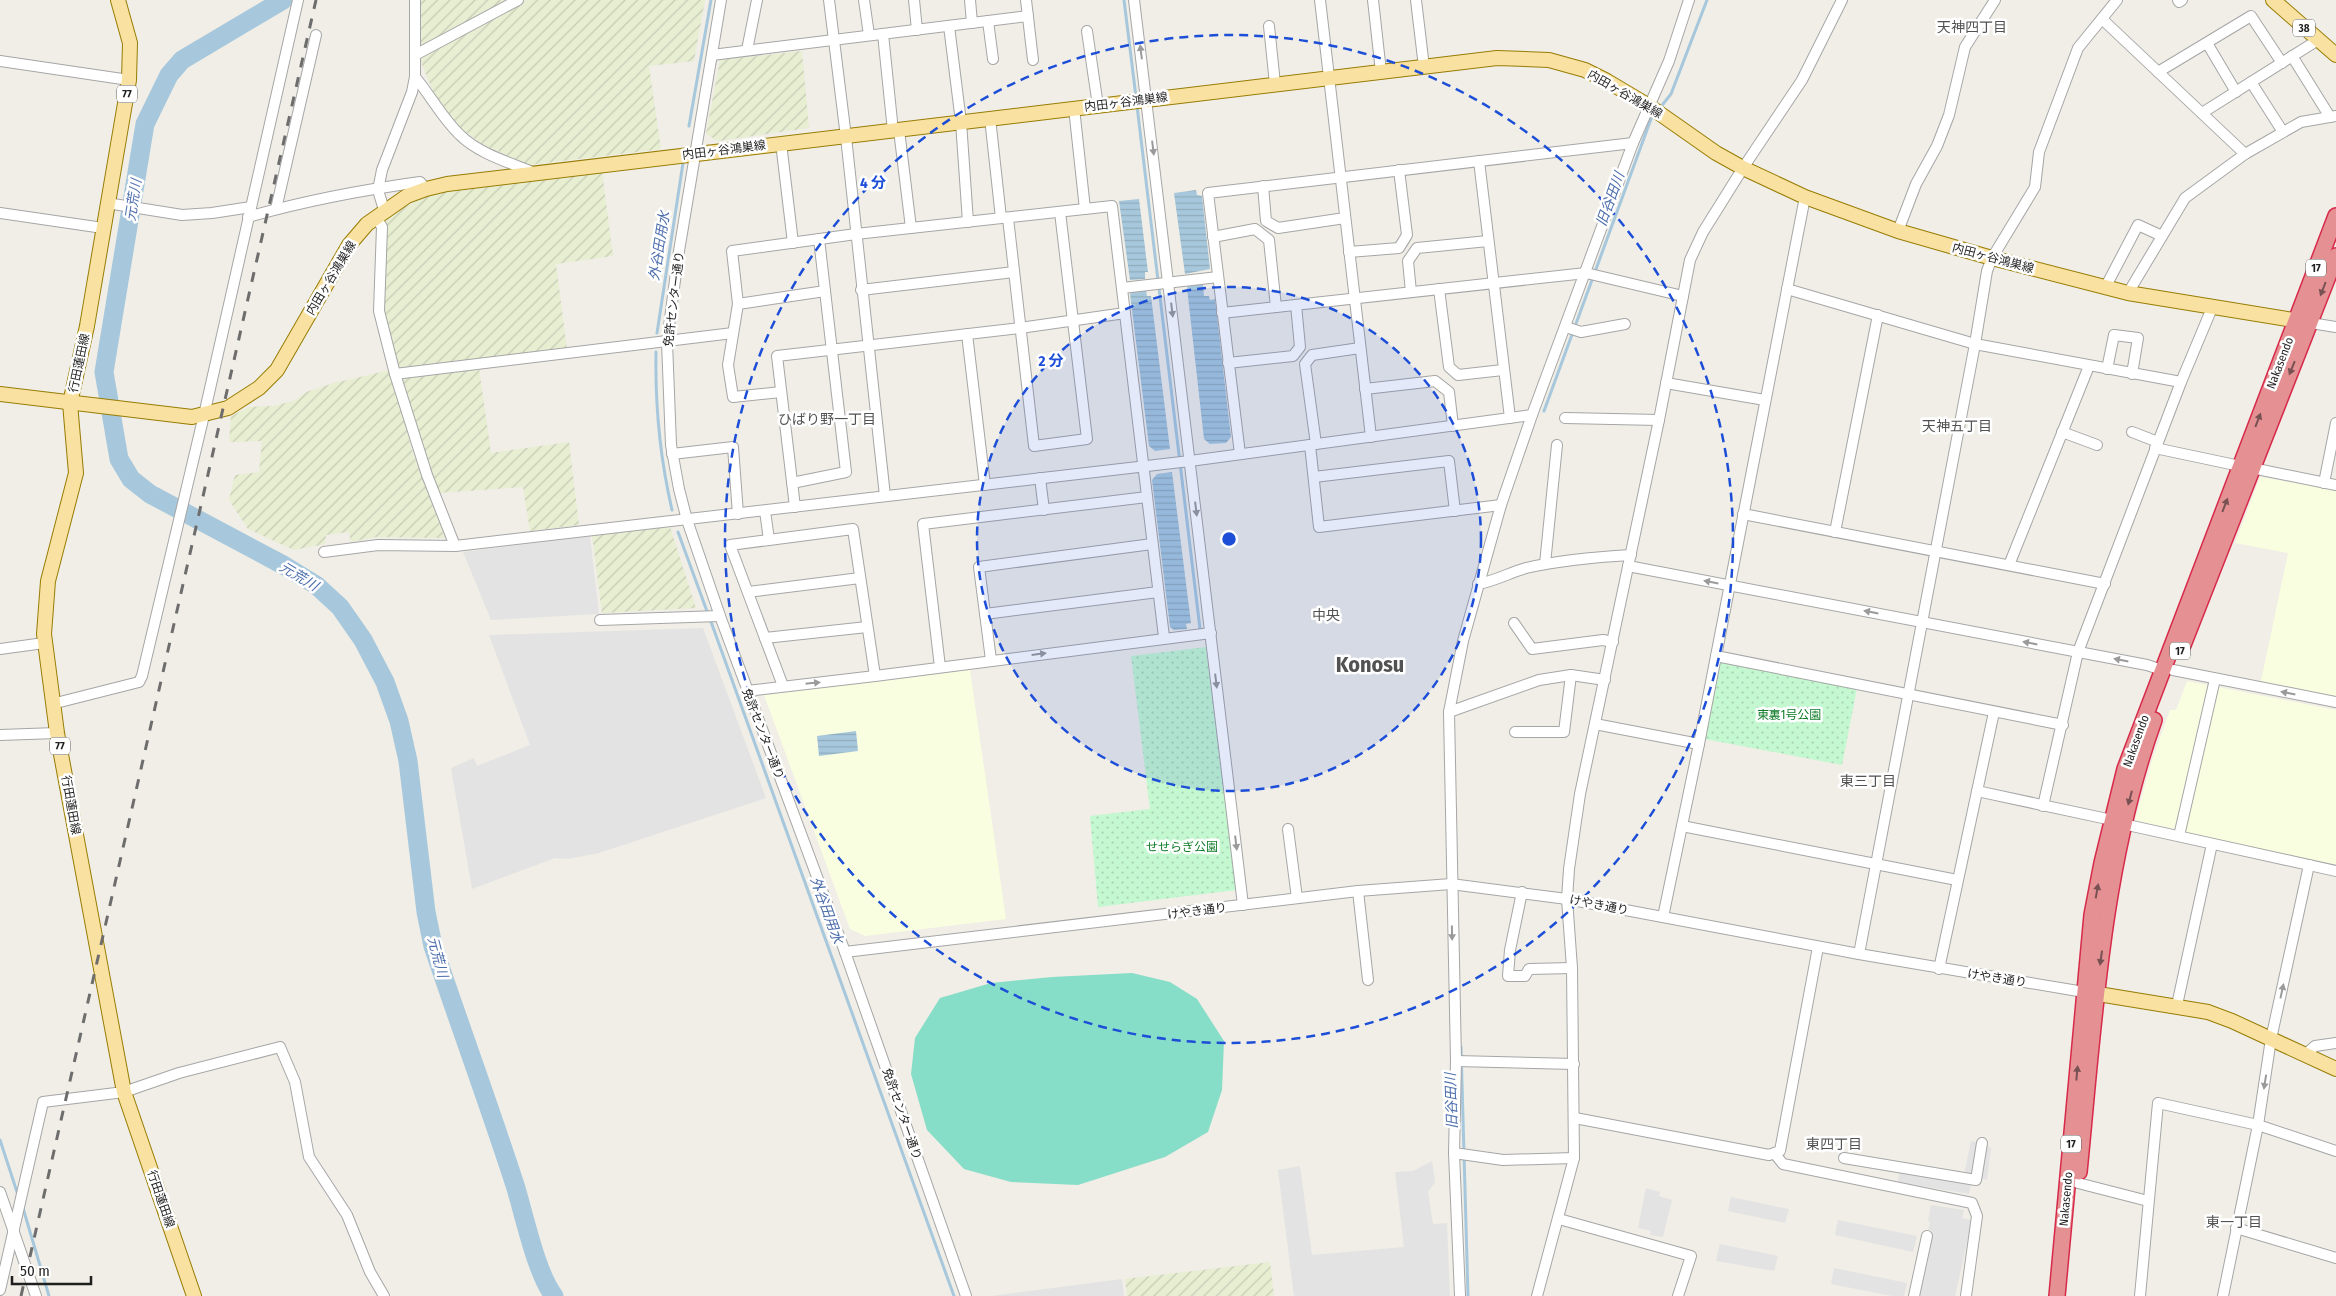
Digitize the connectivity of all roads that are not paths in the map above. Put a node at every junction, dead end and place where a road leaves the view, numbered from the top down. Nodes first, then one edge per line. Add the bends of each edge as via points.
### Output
1 (118, 0) edge
2 (298, 0) edge
3 (415, 0) edge
4 (518, 0) edge
5 (721, 0) edge
6 (757, 0) edge
7 (829, 0) edge
8 (864, 0) edge
9 (914, 0) edge
10 (970, 0) edge
11 (1026, 0) edge
12 (1134, 0) edge
13 (1320, 0) edge
14 (1373, 0) edge
15 (1416, 0) edge
16 (1689, 0) edge
17 (1842, 0) edge
18 (1995, 0) edge
19 (2117, 0) edge
20 (2178, 0) edge
21 (2182, 0) edge
22 (2273, 0) edge
23 (1028, 16) junction
24 (2102, 19) junction
25 (988, 22) junction
26 (972, 23) junction
27 (949, 26) junction
28 (1269, 26) dead end
29 (918, 30) junction
30 (1088, 31) dead end
31 (316, 34) dead end
32 (883, 34) junction
33 (869, 35) junction
34 (833, 39) junction
35 (2318, 40) junction
36 (2207, 43) junction
37 (747, 50) junction
38 (415, 55) junction
39 (712, 55) junction
40 (2336, 55) edge
41 (2292, 56) junction
42 (993, 59) dead end
43 (1033, 60) dead end
44 (0, 61) edge
45 (2282, 63) junction
46 (1424, 67) junction
47 (1381, 72) junction
48 (2158, 72) junction
49 (415, 77) junction
50 (1330, 78) junction
51 (130, 80) junction
52 (2251, 82) junction
53 (1275, 84) junction
54 (2236, 92) junction
55 (1147, 100) junction
56 (1098, 106) junction
57 (1649, 106) junction
58 (1074, 108) junction
59 (2202, 113) junction
60 (2333, 117) edge
61 (990, 118) junction
62 (961, 122) junction
63 (896, 130) junction
64 (2283, 132) junction
65 (846, 137) junction
66 (781, 143) junction
67 (1633, 143) junction
68 (696, 153) junction
69 (2245, 154) junction
70 (1479, 161) junction
71 (1743, 168) junction
72 (1399, 170) junction
73 (535, 173) junction
74 (1341, 177) junction
75 (1263, 186) junction
76 (426, 189) junction
77 (378, 190) junction
78 (1805, 197) junction
79 (111, 203) junction
80 (276, 209) junction
81 (1085, 209) junction
82 (249, 212) junction
83 (1060, 212) junction
84 (0, 213) edge
85 (380, 214) junction
86 (2336, 216) edge
87 (1004, 218) junction
88 (1345, 218) junction
89 (968, 222) junction
90 (103, 228) junction
91 (910, 228) junction
92 (1898, 231) junction
93 (856, 234) junction
94 (2162, 236) junction
95 (1213, 237) junction
96 (819, 239) junction
97 (1488, 241) junction
98 (794, 243) junction
99 (1349, 252) junction
100 (2336, 256) edge
101 (1992, 258) junction
102 (1014, 272) junction
103 (1586, 273) junction
104 (1218, 277) junction
105 (1169, 282) junction
106 (1492, 284) junction
107 (1122, 288) junction
108 (1787, 288) junction
109 (2105, 288) junction
110 (1438, 289) junction
111 (861, 290) junction
112 (825, 291) junction
113 (1411, 292) junction
114 (2128, 293) junction
115 (1683, 296) junction
116 (1353, 298) junction
117 (738, 304) junction
118 (1296, 305) junction
119 (1276, 307) junction
120 (2212, 308) junction
121 (1125, 313) junction
122 (1222, 313) junction
123 (1878, 315) junction
124 (1072, 320) junction
125 (2303, 321) junction
126 (1625, 324) dead end
127 (1566, 327) junction
128 (2336, 327) edge
129 (1020, 328) junction
130 (733, 333) junction
131 (967, 334) junction
132 (667, 342) junction
133 (1975, 344) junction
134 (869, 346) junction
135 (1360, 348) junction
136 (832, 351) junction
137 (1228, 363) junction
138 (2088, 366) junction
139 (2107, 369) junction
140 (1503, 370) junction
141 (395, 374) junction
142 (2132, 374) junction
143 (2180, 382) junction
144 (1666, 383) junction
145 (1365, 389) junction
146 (780, 392) junction
147 (0, 394) edge
148 (1765, 400) junction
149 (74, 403) junction
150 (204, 415) junction
151 (1532, 415) junction
152 (1510, 418) junction
153 (1565, 418) dead end
154 (1659, 420) junction
155 (2336, 423) edge
156 (1453, 426) junction
157 (2062, 432) junction
158 (2132, 432) dead end
159 (1371, 437) junction
160 (1313, 444) junction
161 (1557, 445) dead end
162 (2096, 445) dead end
163 (2156, 445) junction
164 (672, 454) junction
165 (1240, 454) junction
166 (1190, 461) junction
167 (1143, 465) junction
168 (2246, 467) junction
169 (1314, 477) junction
170 (1040, 478) junction
171 (792, 483) junction
172 (2324, 483) junction
173 (985, 484) junction
174 (2336, 485) edge
175 (885, 496) junction
176 (1146, 497) junction
177 (1502, 506) junction
178 (795, 507) junction
179 (1044, 510) junction
180 (765, 511) junction
181 (1455, 511) junction
182 (738, 514) junction
183 (1743, 514) junction
184 (687, 520) junction
185 (1835, 532) junction
186 (769, 540) junction
187 (1152, 544) junction
188 (455, 546) junction
189 (324, 552) dead end
190 (1934, 552) junction
191 (1631, 554) junction
192 (1545, 564) junction
193 (1628, 566) junction
194 (2009, 566) junction
195 (860, 578) junction
196 (1478, 584) junction
197 (2105, 584) junction
198 (1729, 586) junction
199 (748, 592) junction
200 (1158, 592) junction
201 (985, 614) junction
202 (720, 616) junction
203 (600, 620) dead end
204 (1921, 622) junction
205 (1514, 623) dead end
206 (867, 627) junction
207 (1211, 633) junction
208 (1164, 637) junction
209 (766, 638) junction
210 (44, 642) junction
211 (1613, 642) junction
212 (0, 649) edge
213 (2078, 652) junction
214 (1716, 656) junction
215 (991, 660) junction
216 (940, 667) junction
217 (2168, 670) junction
218 (1571, 675) junction
219 (875, 676) junction
220 (2215, 679) junction
221 (1605, 680) junction
222 (784, 686) junction
223 (747, 690) junction
224 (1907, 696) junction
225 (2336, 702) edge
226 (52, 704) junction
227 (1449, 712) junction
228 (1994, 712) junction
229 (1595, 724) junction
230 (2063, 725) junction
231 (1515, 732) dead end
232 (57, 733) junction
233 (0, 736) edge
234 (1699, 744) junction
235 (1978, 791) junction
236 (2043, 806) junction
237 (2117, 822) junction
238 (1682, 826) junction
239 (1288, 829) dead end
240 (2179, 836) junction
241 (2212, 844) junction
242 (1876, 864) junction
243 (2309, 865) junction
244 (2336, 871) edge
245 (1958, 880) junction
246 (1451, 884) junction
247 (1358, 891) junction
248 (1522, 892) junction
249 (1297, 898) junction
250 (1567, 898) junction
251 (1243, 905) junction
252 (1663, 917) junction
253 (1818, 946) junction
254 (845, 952) junction
255 (1859, 954) junction
256 (1572, 968) junction
257 (1939, 969) junction
258 (1368, 980) dead end
259 (2090, 993) junction
260 (2176, 1005) junction
261 (2271, 1039) junction
262 (2336, 1043) edge
263 (2305, 1054) junction
264 (1456, 1061) junction
265 (1574, 1064) junction
266 (2336, 1069) edge
267 (124, 1092) junction
268 (1575, 1118) junction
269 (2258, 1125) junction
270 (1982, 1143) dead end
271 (2336, 1151) edge
272 (1454, 1153) junction
273 (1775, 1154) junction
274 (1574, 1158) junction
275 (1844, 1158) dead end
276 (1886, 1165) junction
277 (2078, 1183) junction
278 (1881, 1184) junction
279 (0, 1192) edge
280 (2148, 1201) junction
281 (1558, 1219) junction
282 (2236, 1228) junction
283 (14, 1231) junction
284 (1927, 1236) dead end
285 (2336, 1258) edge
286 (0, 1290) edge
287 (2142, 1295) edge
288 (36, 1296) edge
289 (194, 1296) edge
290 (384, 1296) edge
291 (966, 1296) edge
292 (1460, 1296) edge
293 (1537, 1296) edge
294 (1678, 1296) edge
295 (1914, 1296) edge
296 (1966, 1296) edge
297 (2057, 1296) edge
298 (2067, 1296) edge
299 (2223, 1296) edge

1 - 51 main road, 77 via 130,43
2 - 82 street
3 - 38 street
4 - 38 street
5 - 39 street, 免許センター通り
6 - 37 street
7 - 34 street
8 - 33 street
9 - 29 street
10 - 26 street
11 - 23 street
55 -> 12 street
13 - 50 street
14 - 47 street
15 - 46 street
16 - 57 street
17 - 71 street via 1802,80
18 - 92 street via 1965,47 1949,115
19 - 24 street
20 - 21 street
22 - 35 main road, 38
23 - 25 street
23 - 43 street
24 - 48 street
24 - 101 street via 2078,48 2039,152 2036,187
25 - 26 street
25 - 42 street
26 - 27 street
27 - 29 street
27 - 62 street
28 - 53 street
29 - 32 street
30 - 56 street
31 - 80 street
32 - 33 street
32 - 63 street
33 - 34 street
34 - 37 street
34 - 65 street
35 - 40 main road, 38
35 - 41 street
36 - 45 street via 2251,16
36 - 48 street
36 - 54 street
37 - 39 street
38 - 49 street
39 - 68 street, 免許センター通り
41 - 45 street
41 - 60 street
44 - 51 street
45 - 52 street
46 - 47 main road, 内田ヶ谷鴻巣線
46 - 57 main road, 内田ヶ谷鴻巣線 via 1496,58 1549,60 1585,70
47 - 50 main road, 内田ヶ谷鴻巣線
48 - 59 street
49 - 73 street via 461,136 486,152
49 - 77 street
50 - 53 main road, 内田ヶ谷鴻巣線
50 - 74 street
51 - 79 main road, 行田蓮田線 / 77
52 - 54 street
52 - 64 street
53 - 55 main road, 内田ヶ谷鴻巣線
54 - 59 street
55 - 56 main road, 内田ヶ谷鴻巣線
55 -> 105 street
56 - 58 main road, 内田ヶ谷鴻巣線
57 - 67 street
57 - 71 main road, 内田ヶ谷鴻巣線
58 - 61 main road, 内田ヶ谷鴻巣線
58 - 81 street
59 - 69 street
60 - 64 street via 2301,122
61 - 62 main road, 内田ヶ谷鴻巣線
61 - 87 street
62 - 63 main road, 内田ヶ谷鴻巣線
62 - 89 street
63 - 65 main road, 内田ヶ谷鴻巣線
63 - 91 street
64 - 69 street
65 - 66 main road, 内田ヶ谷鴻巣線
65 - 93 street
66 - 68 main road, 内田ヶ谷鴻巣線
66 - 98 street
67 - 70 street
67 - 103 street
68 - 73 main road, 内田ヶ谷鴻巣線
68 - 132 street, 免許センター通り
69 - 94 street via 2185,198
70 - 72 street
70 - 97 street
71 - 78 main road, 内田ヶ谷鴻巣線
71 - 115 street via 1695,246
72 - 74 street
72 - 99 street via 1407,235 1399,248
73 - 76 main road, 内田ヶ谷鴻巣線
74 - 75 street
74 - 88 street
75 - 88 street via 1266,221 1278,228
75 - 95 street via 1208,193
76 - 77 street via 420,182
76 - 85 main road, 内田ヶ谷鴻巣線 via 407,196
77 - 80 street via 305,201
77 - 85 street
78 - 92 main road, 内田ヶ谷鴻巣線
78 - 108 street
79 - 82 street via 190,214
79 - 90 main road, 行田蓮田線 / 77
80 - 82 street
81 - 83 street
81 - 107 street via 1112,206
82 - 150 street
83 - 87 street
83 - 124 street
84 - 90 street
85 - 141 street via 379,311
85 - 150 main road, 内田ヶ谷鴻巣線 via 349,245 277,370 259,388 228,408
86 - 125 highway, Nakasendo / 17
87 - 89 street
87 - 102 street
88 - 99 street
89 - 91 street
90 - 149 main road, 行田蓮田線 / 77
91 - 93 street
92 - 101 main road, 内田ヶ谷鴻巣線
93 - 96 street
93 - 111 street
94 - 109 street via 2138,225
94 - 114 street
95 - 104 street
95 - 119 street via 1255,229 1269,240
96 - 98 street
96 - 112 street
97 - 106 street
97 - 113 street via 1417,248 1408,261
98 - 117 street via 732,251
99 - 116 street
100 -> 125 highway, Nakasendo / 17
101 - 109 main road, 内田ヶ谷鴻巣線
101 - 133 street
102 - 111 street
102 - 129 street
103 - 106 street
103 - 115 street
103 - 127 street
104 - 105 street
104 - 122 street
105 - 107 street
105 -> 166 street
106 - 110 street
106 - 140 street
107 - 121 street
108 - 123 street
108 - 148 street
109 - 114 main road, 内田ヶ谷鴻巣線
110 - 113 street
110 - 140 street via 1448,367 1458,375
111 - 134 street
112 - 117 street
112 - 136 street
113 - 116 street
114 - 120 main road, 内田ヶ谷鴻巣線
115 - 144 street
116 - 118 street
116 - 135 street
117 - 130 street
118 - 119 street
118 - 137 street via 1300,347 1293,356
119 - 122 street
120 - 125 main road, 内田ヶ谷鴻巣線
120 - 143 street
121 - 124 street
121 - 167 street
122 - 137 street
123 - 133 street
123 - 185 street
124 - 129 street
124 - 129 street via 1086,438 1034,446
125 - 128 street
125 - 168 highway, Nakasendo / 17
126 - 127 street via 1581,332
127 - 151 street
129 - 131 street
130 - 132 street
130 - 146 street via 728,365 732,396
131 - 134 street
131 - 173 street
132 - 141 street
132 - 164 street, 免許センター通り
133 - 138 street
133 - 190 street
134 - 136 street
134 - 175 street
135 - 145 street
135 - 160 street via 1312,355 1306,364
136 - 146 street via 777,356
136 - 171 street via 846,472
137 - 165 street
138 - 139 street
138 - 157 street
139 - 142 street
139 - 142 street via 2114,335 2138,338
140 - 152 street
141 - 188 street via 427,475
142 - 143 street
143 - 163 street
144 - 148 street
144 - 154 street
145 - 156 street via 1435,381 1449,392
145 - 159 street
146 - 171 street
147 - 149 main road, 内田ヶ谷鴻巣線
148 - 183 street
149 - 150 main road, 内田ヶ谷鴻巣線 via 192,417
149 - 210 main road, 行田蓮田線 / 77 via 76,473 48,581
150 - 226 street via 139,682
151 - 152 street
151 - 177 street
152 - 156 street
153 - 154 street
154 - 191 street
155 - 172 street
156 - 159 street
157 - 162 street
157 - 194 street
158 - 163 street
159 - 160 street
160 - 165 street
160 - 169 street
161 - 192 street
163 - 168 street
163 - 197 street
164 - 182 street via 733,447
164 - 184 street, 免許センター通り
165 - 166 street
166 - 167 street
166 -> 207 street
167 - 170 street
167 - 176 street
168 - 172 street
168 - 217 highway, Nakasendo / 17
169 - 181 street via 1449,461
169 - 181 street via 1319,527
170 - 173 street
170 - 179 street
171 - 178 street
172 - 174 street
173 - 175 street
175 - 178 street
176 - 179 street
176 - 187 street
177 - 181 street
177 - 196 street
178 - 180 street
179 - 216 street via 923,524
180 - 182 street
180 - 186 street
182 - 184 street
183 - 185 street
183 - 198 street
184 - 188 street
184 - 202 street, 免許センター通り
185 - 190 street
186 - 195 street via 852,529
186 - 199 street via 730,545
187 - 200 street
187 - 201 street via 979,567
188 - 189 street via 378,545
190 - 194 street
190 - 204 street
191 - 192 street
191 - 193 street
192 - 196 street
198 -> 193 street
193 - 211 street
194 - 197 street
195 - 199 street
195 - 206 street
196 - 227 street
197 - 213 street
204 -> 198 street
198 - 214 street
199 - 209 street
200 - 201 street
200 - 208 street
201 - 215 street
202 - 203 street
202 - 223 street, 免許センター通り
213 -> 204 street
204 - 224 street
205 - 211 street via 1532,648 1603,640
206 - 209 street
206 - 219 street
207 - 208 street
207 -> 251 street
215 -> 208 street
209 - 222 street
210 - 212 street
210 - 226 main road, 行田蓮田線 / 77
211 - 221 street
217 -> 213 street
213 - 230 street
214 - 224 street
214 - 234 street
215 - 216 street
216 - 219 street
217 - 220 street
217 - 237 highway, Nakasendo / 17
218 - 221 street
218 - 227 street via 1539,680
218 - 231 street via 1564,732
222 -> 219 street
225 -> 220 street
220 - 240 street
221 - 229 street
222 - 223 street
223 - 254 street, 免許センター通り
224 - 228 street
224 - 242 street
226 - 232 main road, 行田蓮田線 / 77
227 - 246 street
228 - 230 street
228 - 235 street
229 - 234 street
229 - 250 street via 1580,794
230 - 236 street
232 - 233 street
232 - 267 main road, 行田蓮田線 / 77
234 - 238 street
235 - 236 street
235 - 245 street
236 - 237 street
237 - 240 street
237 - 259 highway, Nakasendo / 17 via 2092,915
238 - 242 street
238 - 252 street
239 - 249 street
240 - 241 street
241 - 243 street
241 - 260 street
242 - 245 street
242 - 255 street
243 - 244 street
261 -> 243 street
245 - 257 street
246 - 247 street, けやき通り
246 - 248 street, けやき通り
246 -> 264 street
247 - 249 street, けやき通り
247 - 258 street
248 - 250 street, けやき通り
248 - 256 street via 1508,976 1524,976 1528,969
249 - 251 street, けやき通り
250 - 252 street, けやき通り
250 - 256 street
251 - 254 street, けやき通り
252 - 253 street, けやき通り
253 - 255 street, けやき通り
253 - 273 street via 1780,1151
254 - 291 street, 免許センター通り
255 - 257 street, けやき通り
256 - 265 street
257 - 259 street, けやき通り
259 - 260 main road, けやき通り
259 - 277 highway, Nakasendo / 17
297 -> 259 highway, Nakasendo / 17
260 - 261 main road, けやき通り via 2208,1012
261 - 263 main road, けやき通り
261 -> 269 street
262 - 263 street via 2315,1046
263 - 266 main road, けやき通り
264 - 265 street
264 - 272 street
265 - 268 street
267 - 283 street via 43,1102
267 - 289 main road, 行田蓮田線 / 77
267 - 290 street via 280,1047 295,1082 310,1157 347,1215 370,1272
268 - 273 street
268 - 274 street
269 - 271 street
269 - 280 street via 2158,1103
269 - 282 street
270 - 276 street via 1976,1180
272 - 274 street via 1503,1160
272 - 292 street
273 - 278 street via 1783,1164
274 - 281 street
275 - 276 street
276 - 278 street
277 - 280 street
277 - 298 highway, Nakasendo / 17
278 - 296 street via 1972,1203 1977,1216
279 - 283 street
280 - 287 street
281 - 293 street
281 - 294 street via 1691,1256
282 - 285 street
282 - 299 street
283 - 286 street
283 - 288 street
284 - 295 street

